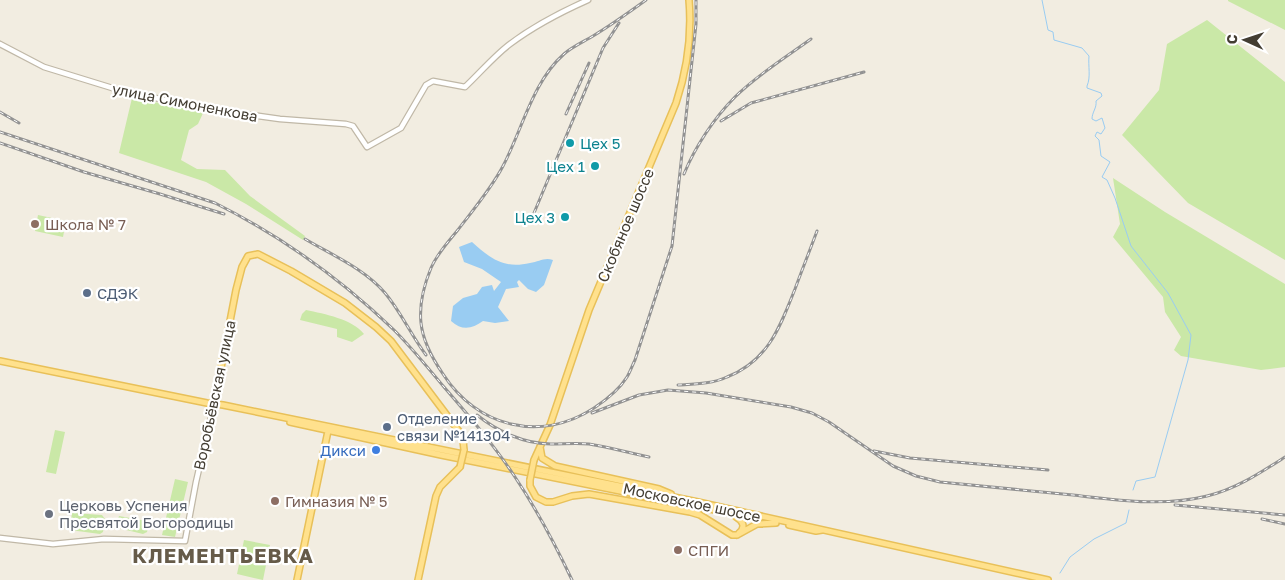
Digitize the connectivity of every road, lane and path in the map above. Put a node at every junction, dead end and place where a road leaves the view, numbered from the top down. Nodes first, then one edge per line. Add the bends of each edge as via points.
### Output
1 (588, 0) edge
2 (689, 0) edge
3 (0, 44) edge
4 (0, 361) edge
5 (214, 404) junction
6 (328, 431) junction
7 (540, 446) junction
8 (560, 477) junction
9 (530, 480) joint
10 (698, 502) junction
11 (724, 513) junction
12 (745, 515) junction
13 (776, 523) junction
14 (823, 530) junction
15 (737, 535) junction
16 (0, 538) edge
17 (297, 580) edge
18 (418, 580) edge
19 (1048, 580) edge

1 - 3 street, улица Симоненкова via 543,22 509,44 465,87 432,81 426,85 401,128 368,147 353,126 346,124 280,120 217,111 122,91 44,67
2 - 7 main road, Скобяное шоссе via 685,69 676,103 588,310 553,417
4 - 5 main road
5 - 6 main road
5 - 8 main road
5 - 16 street, Воробьёвская улица via 185,541 104,539 53,544
5 - 18 main road, Воробьёвская улица, bridge via 236,290 248,256 258,254 291,271 345,303 376,327 391,341 463,440 459,469 436,496
6 - 8 main road
6 - 17 main road
7 - 9 main road, Скобяное шоссе, bridge
7 - 10 main road via 542,458 555,466 659,489
8 - 10 main road, Московское шоссе
8 - 11 main road, Московское шоссе
9 - 15 main road, Московское шоссе via 536,497 546,502 580,494 599,495 690,512
10 - 12 main road, Московское шоссе
11 - 12 main road, Московское шоссе
11 - 15 main road, Московское шоссе via 742,522 743,529
12 - 13 main road, Московское шоссе
12 - 14 main road, Московское шоссе
12 - 15 main road via 746,528
13 - 14 main road, Московское шоссе
13 - 15 main road via 756,524
14 - 19 main road, Московское шоссе

